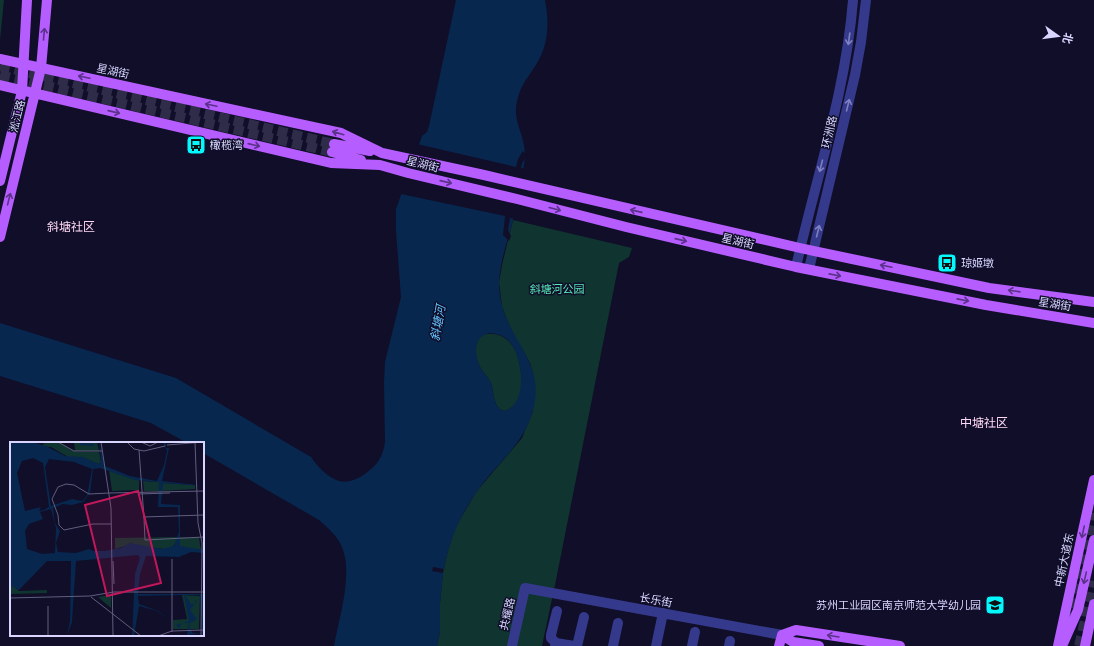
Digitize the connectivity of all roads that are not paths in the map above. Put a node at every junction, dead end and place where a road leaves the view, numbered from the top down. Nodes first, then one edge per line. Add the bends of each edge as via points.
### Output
1 (27, 0) edge
2 (47, 0) edge
3 (853, 0) edge
4 (866, 0) edge
5 (0, 59) edge
6 (23, 64) junction
7 (41, 68) junction
8 (0, 85) edge
9 (22, 91) junction
10 (35, 94) junction
11 (382, 153) junction
12 (380, 165) junction
13 (0, 181) edge
14 (0, 237) edge
15 (800, 248) junction
16 (813, 251) junction
17 (796, 267) junction
18 (809, 269) junction
19 (1094, 302) edge
20 (1094, 323) edge
21 (1094, 480) edge
22 (1094, 540) edge
23 (525, 588) joint
24 (1094, 604) edge
25 (557, 611) dead end
26 (663, 613) junction
27 (584, 617) dead end
28 (618, 622) dead end
29 (796, 630) junction
30 (695, 632) dead end
31 (782, 635) junction
32 (556, 644) edge
33 (793, 644) edge
34 (512, 646) edge
35 (574, 646) edge
36 (577, 646) edge
37 (613, 646) edge
38 (656, 646) edge
39 (692, 646) edge
40 (779, 646) edge
41 (818, 646) edge
42 (900, 646) edge
43 (1058, 646) edge
44 (1062, 646) edge
45 (1085, 646) edge

1 - 6 main road, 淞江路
7 -> 2 main road, 淞江路
3 -> 15 street, 环洲路 via 849,42 841,81
16 -> 4 street, 环洲路 via 855,76
5 - 6 main road, 星湖街
6 - 7 main road, 星湖街
6 - 9 main road, 淞江路
7 - 10 main road, 淞江路
11 -> 7 main road, 星湖街 via 341,133
8 - 9 main road, 星湖街
9 - 10 main road, 星湖街
9 - 13 main road, 淞江路
10 -> 12 main road, 星湖街 via 331,163
14 -> 10 main road, 淞江路
11 - 12 main road, 星湖街 via 333,148
15 -> 11 main road, 星湖街
12 -> 17 main road, 星湖街
15 - 16 main road, 星湖街
15 - 17 street, 环洲路
16 - 18 street, 环洲路
19 -> 16 main road, 星湖街 via 990,288
17 - 18 main road, 星湖街
18 -> 20 main road, 星湖街 via 986,305
21 -> 43 main road, 中新大道东
22 -> 44 main road via 1078,610
23 - 26 street, 长乐街
23 - 34 street, 共耀路
24 - 45 main road
25 - 32 street via 551,638
26 - 31 street, 长乐街
26 - 38 street
27 - 36 street
28 - 37 street
29 - 31 main road
29 - 33 main road
42 -> 29 main road
30 - 39 street
31 - 33 main road, 长乐街
31 - 40 main road
32 - 35 street
33 - 41 main road, 长乐街

